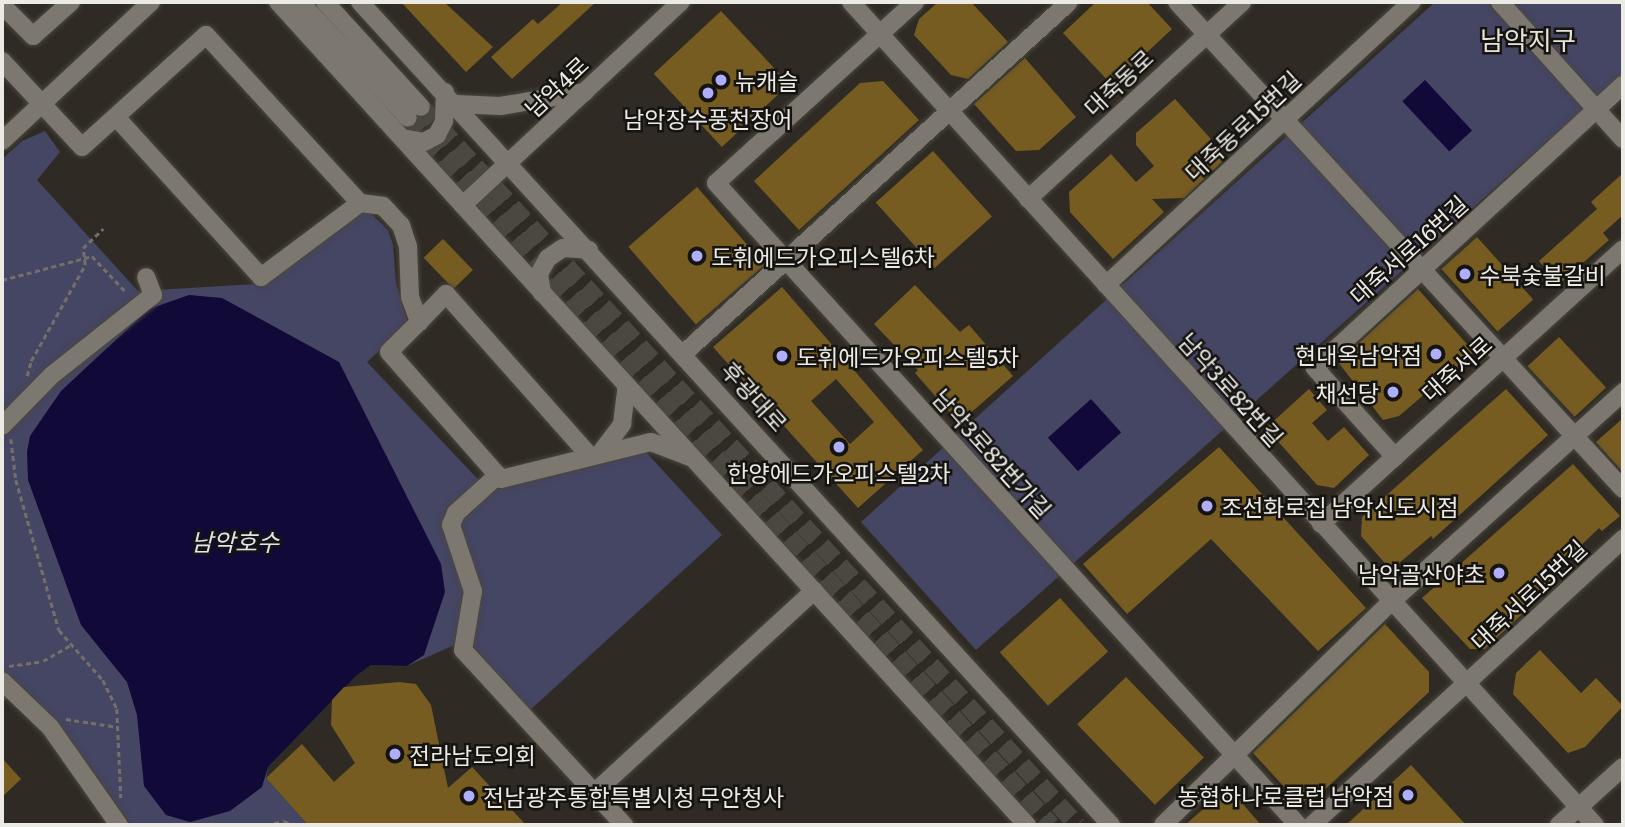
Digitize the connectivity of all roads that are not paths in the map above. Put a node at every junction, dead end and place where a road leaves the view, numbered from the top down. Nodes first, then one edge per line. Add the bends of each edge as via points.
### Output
1 (151, 2) edge
2 (278, 2) edge
3 (300, 2) edge
4 (325, 2) edge
5 (360, 2) edge
6 (681, 2) edge
7 (851, 2) edge
8 (915, 2) edge
9 (1069, 2) edge
10 (1177, 2) edge
11 (1242, 2) edge
12 (1412, 2) edge
13 (1500, 2) edge
14 (2, 5) edge
15 (60, 5) edge
16 (1207, 34) junction
17 (879, 35) junction
18 (2, 61) edge
19 (1623, 85) edge
20 (585, 92) junction
21 (450, 98) junction
22 (41, 104) junction
23 (1597, 110) junction
24 (949, 112) junction
25 (116, 117) junction
26 (1284, 120) junction
27 (402, 138) junction
28 (1623, 139) edge
29 (2, 141) edge
30 (509, 162) junction
31 (1028, 199) junction
32 (360, 203) junction
33 (463, 205) junction
34 (1623, 249) edge
35 (589, 250) junction
36 (787, 262) junction
37 (1420, 271) junction
38 (146, 277) dead end
39 (1105, 285) junction
40 (542, 293) junction
41 (419, 322) junction
42 (683, 354) junction
43 (1503, 359) junction
44 (627, 386) junction
45 (1623, 392) edge
46 (2, 426) edge
47 (1573, 435) junction
48 (596, 453) junction
49 (1395, 457) junction
50 (693, 458) junction
51 (498, 475) junction
52 (1623, 489) edge
53 (1321, 524) junction
54 (1623, 539) edge
55 (814, 592) junction
56 (1392, 601) junction
57 (2, 681) edge
58 (1466, 684) junction
59 (1234, 755) junction
60 (1623, 767) edge
61 (594, 793) junction
62 (1578, 808) junction
63 (119, 825) edge
64 (624, 825) edge
65 (1027, 825) edge
66 (1111, 825) edge
67 (1163, 825) edge
68 (1298, 825) edge
69 (1312, 825) edge
70 (1559, 825) edge
71 (1595, 825) edge

1 - 22 street
2 - 27 street
3 - 4 street via 414,113
5 - 21 street, 후광대로
6 - 20 street, 남악4로
7 - 17 street, 남악3로82번길
8 - 17 street
9 - 24 street
10 - 16 street
11 - 16 street, 대죽동로
12 - 26 street, 대죽동로15번길
13 - 23 street
14 - 15 street via 32,36
16 - 26 street
16 - 31 street, 대죽동로
17 - 24 street, 남악3로82번길
17 - 36 street, 남악3로82번가길 via 716,183
18 - 22 street
19 - 23 street, 대죽서로16번길
20 - 21 street via 500,106
20 - 30 street, 남악4로
21 - 27 street via 437,135 424,142
21 - 30 street, 후광대로
22 - 25 street via 82,147
22 - 29 street
23 - 28 street
23 - 37 street, 대죽서로16번길
24 - 31 street, 남악3로82번길
24 - 36 street
25 - 32 street via 261,277
25 - 32 street via 206,34
26 - 37 street
26 - 39 street, 대죽동로15번길
27 - 33 street
30 - 33 street, 남악4로
30 - 35 street, 후광대로
31 - 39 street, 남악3로82번길
32 - 41 street via 383,206 401,225 408,246 410,298
33 - 40 street
34 - 43 street, 대죽서로
35 - 40 street via 563,248 548,258 539,274
35 - 42 street, 후광대로
36 - 42 street
36 - 59 street, 남악3로82번가길
37 - 43 street
37 - 49 street, 대죽서로16번길 via 1315,368
38 - 46 street via 153,295
39 - 53 street, 남악3로82번길
40 - 44 street
41 - 48 street via 446,294
41 - 51 street via 389,352
42 - 66 street, 후광대로
43 - 47 street
43 - 49 street, 대죽서로
44 - 48 street via 622,424
44 - 50 street
45 - 47 street
47 - 52 street
47 - 56 street
48 - 50 street via 652,442
48 - 51 street via 501,479
49 - 53 street, 대죽서로
50 - 55 street
51 - 61 street via 456,513 451,525 473,591 463,650
53 - 56 street, 남악3로82번길
54 - 58 street, 대죽서로15번길
55 - 61 street
55 - 65 street
56 - 58 street, 남악3로82번길
56 - 59 street
57 - 63 street via 47,723
58 - 62 street, 남악3로82번길
58 - 69 street
59 - 67 street
59 - 68 street, 남악3로82번가길
60 - 62 street
61 - 64 street
62 - 70 street
62 - 71 street, 남악3로82번길

